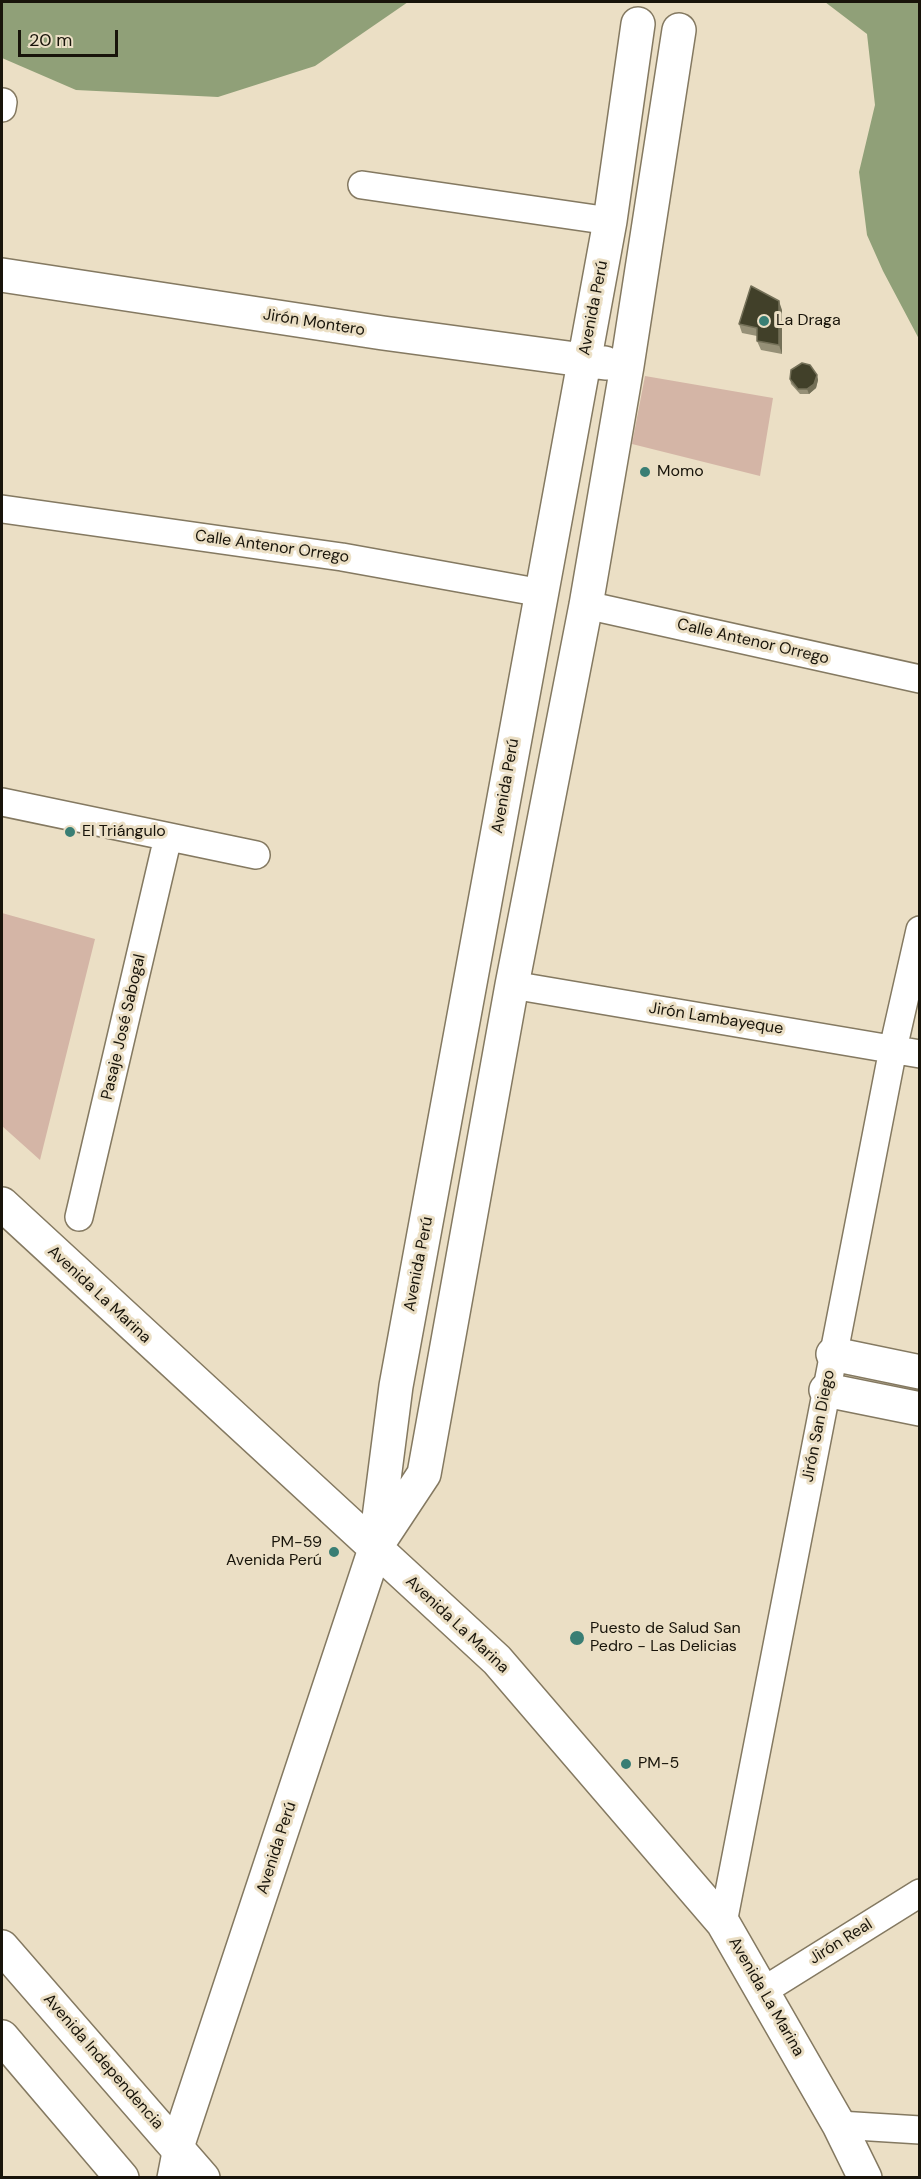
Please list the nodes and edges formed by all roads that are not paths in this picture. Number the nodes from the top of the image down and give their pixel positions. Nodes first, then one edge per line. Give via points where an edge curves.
1 (638, 24) dead end
2 (679, 30) dead end
3 (362, 185) dead end
4 (610, 221) junction
5 (2, 275) edge
6 (584, 360) junction
7 (627, 366) junction
8 (2, 509) edge
9 (542, 593) junction
10 (586, 605) junction
11 (920, 680) edge
12 (2, 802) edge
13 (168, 837) junction
14 (256, 855) dead end
15 (489, 884) junction
16 (532, 892) junction
17 (920, 930) edge
18 (512, 985) junction
19 (893, 1049) junction
20 (920, 1054) edge
21 (2, 1204) edge
22 (79, 1217) dead end
23 (833, 1354) junction
24 (920, 1372) edge
25 (826, 1390) junction
26 (920, 1409) edge
27 (375, 1549) junction
28 (920, 1893) edge
29 (723, 1923) junction
30 (2, 1947) edge
31 (763, 1991) junction
32 (2, 2037) edge
33 (839, 2125) junction
34 (920, 2130) edge
35 (174, 2162) edge
36 (122, 2178) edge
37 (203, 2178) edge
38 (865, 2178) edge

1 - 4 street, Avenida Perú
2 - 7 street, Avenida Perú
3 - 4 street
4 - 6 street, Avenida Perú
5 - 6 street, Jirón Montero
6 - 7 street, Jirón Montero
6 - 9 street, Avenida Perú
7 - 10 street, Avenida Perú
8 - 9 street, Calle Antenor Orrego via 342,557
9 - 15 street, Avenida Perú
10 - 11 street, Calle Antenor Orrego
10 - 16 street, Avenida Perú
12 - 13 street
13 - 14 street
13 - 22 street, Pasaje José Sabogal
15 - 16 street
15 - 27 street, Avenida Perú via 396,1386
16 - 18 street, Avenida Perú
17 - 19 street, Jirón San Diego
18 - 19 street, Jirón Lambayeque
18 - 27 street, Avenida Perú via 424,1474
19 - 20 street, Jirón Lambayeque
19 - 23 street, Jirón San Diego
21 - 27 street, Avenida La Marina
23 - 24 street
23 - 25 street, Jirón San Diego
25 - 26 street
25 - 29 street, Jirón San Diego
27 - 29 street, Avenida La Marina via 497,1659
27 - 35 street, Avenida Perú
28 - 31 street, Jirón Real
29 - 31 street, Avenida La Marina
30 - 35 street, Avenida Independencia
31 - 33 street, Avenida La Marina
32 - 36 street
33 - 34 street
33 - 38 street, Avenida La Marina
35 - 37 street, Avenida Independencia

